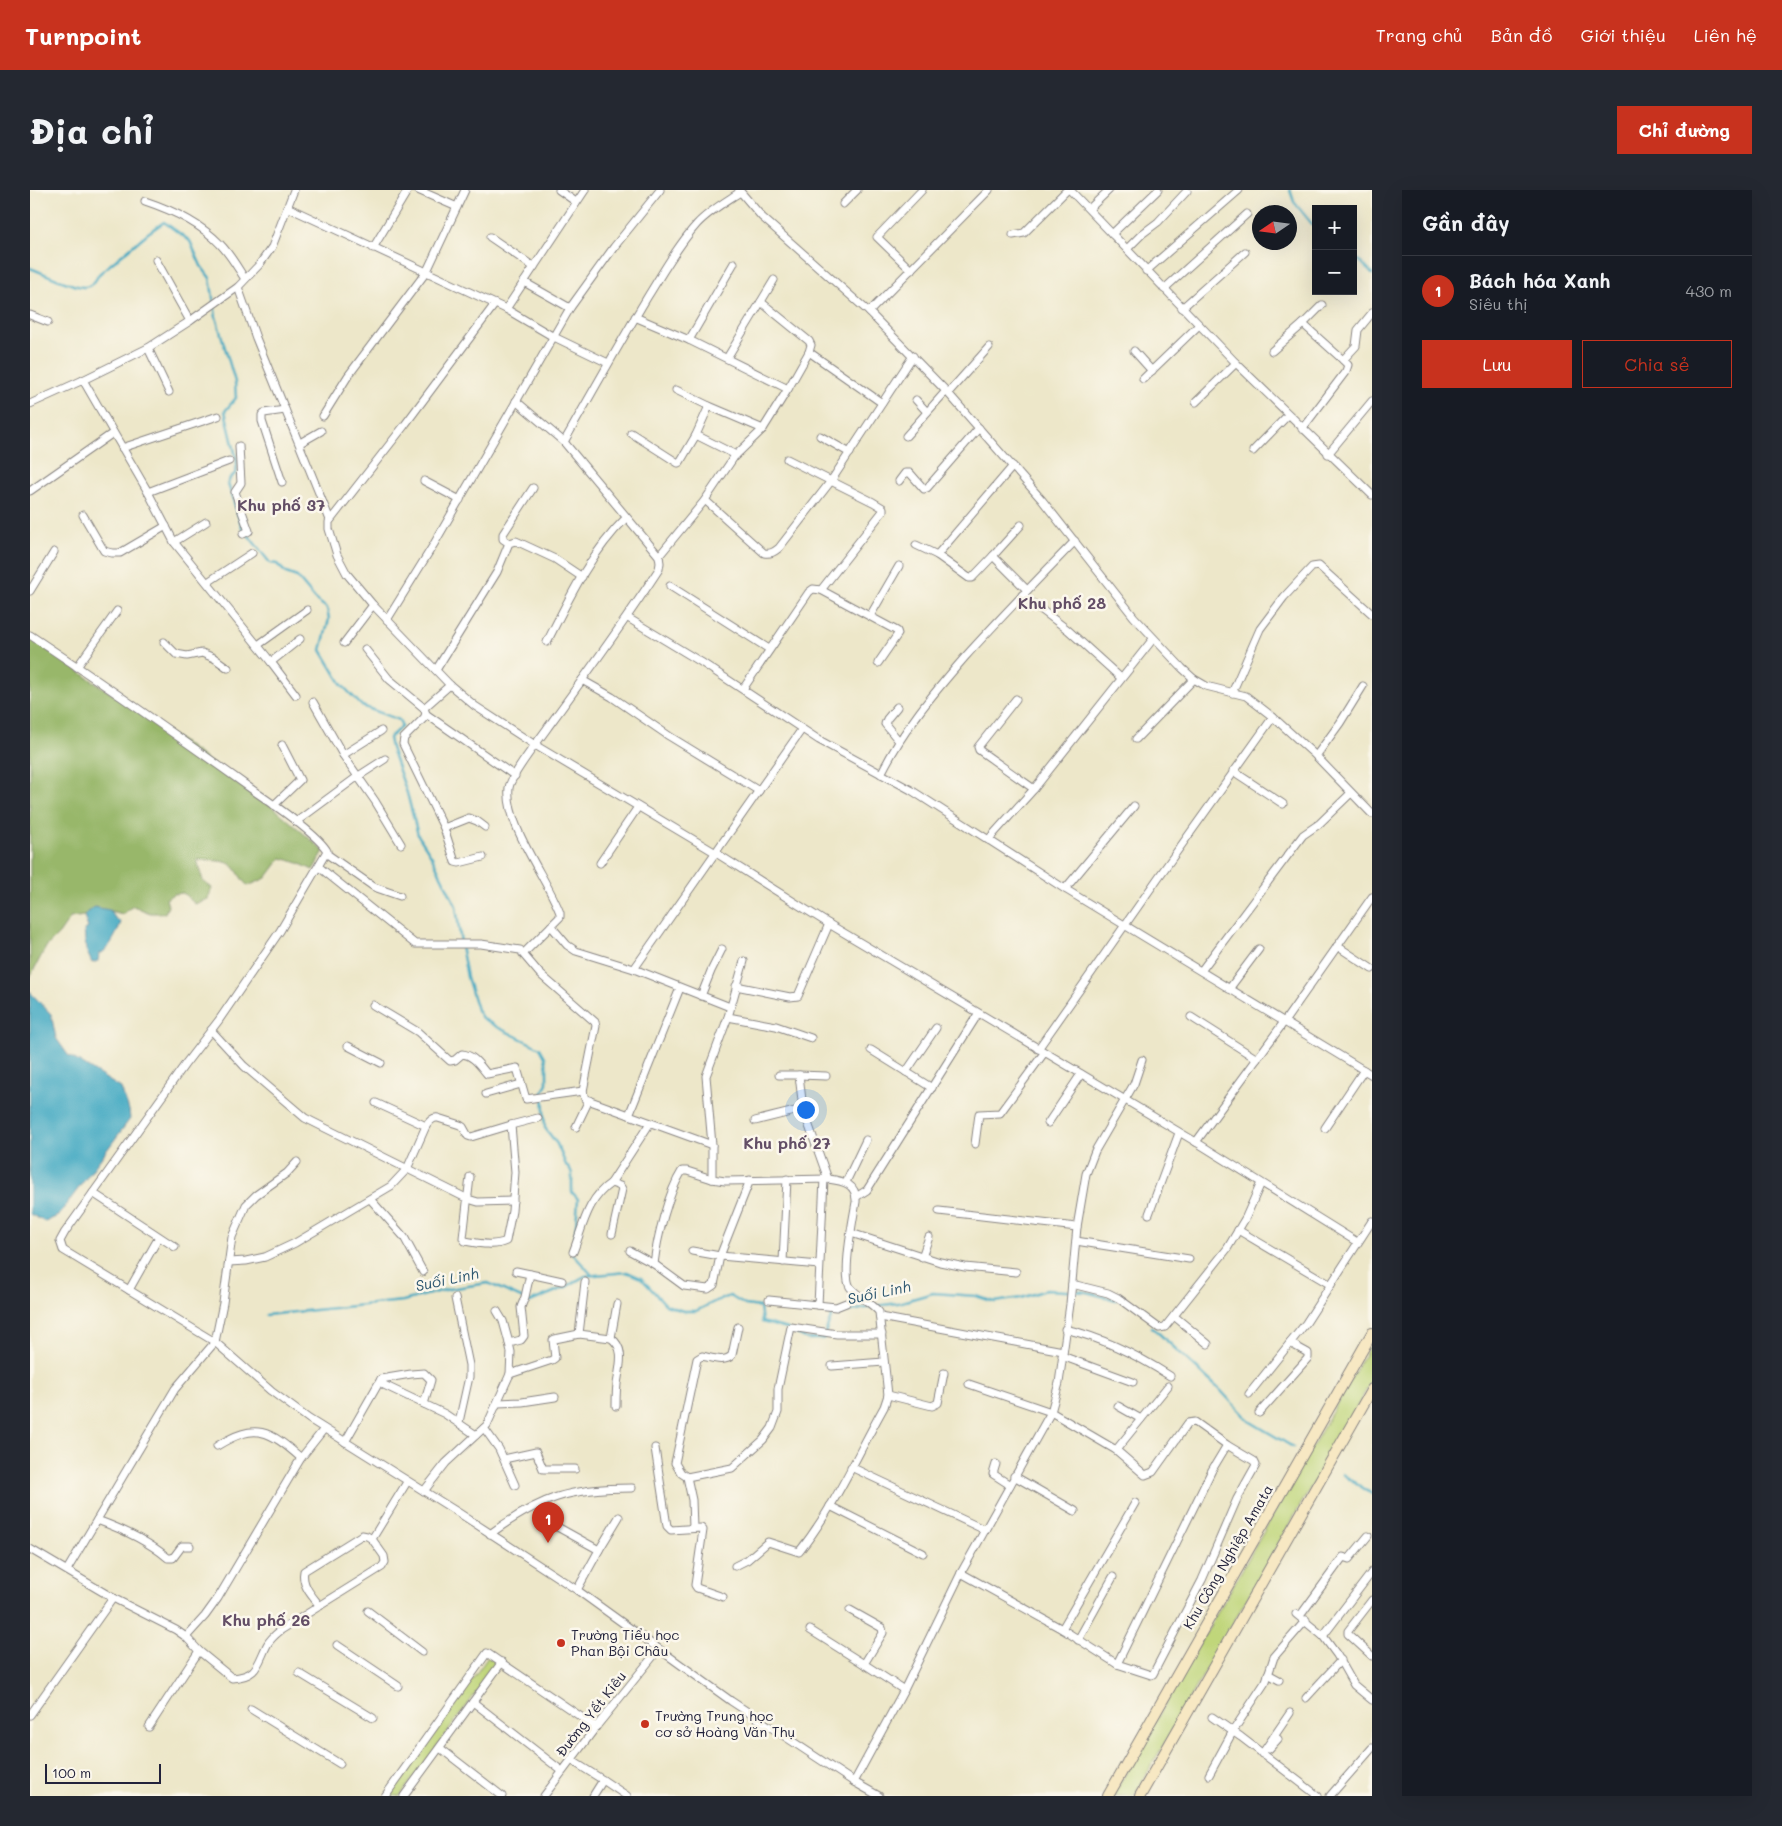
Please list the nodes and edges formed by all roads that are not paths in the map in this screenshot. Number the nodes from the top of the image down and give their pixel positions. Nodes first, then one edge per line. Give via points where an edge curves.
1 (294, 190) edge
2 (408, 190) edge
3 (418, 190) edge
4 (466, 190) edge
5 (559, 190) edge
6 (585, 190) edge
7 (660, 190) edge
8 (857, 190) edge
9 (922, 190) edge
10 (989, 190) edge
11 (1068, 190) edge
12 (1109, 190) edge
13 (1158, 190) edge
14 (1239, 190) edge
15 (739, 191) edge
16 (1187, 191) edge
17 (145, 201) dead end
18 (576, 202) junction
19 (843, 204) dead end
20 (287, 207) junction
21 (457, 207) junction
22 (1088, 209) junction
23 (1247, 214) dead end
24 (1112, 234) junction
25 (1013, 235) dead end
26 (490, 237) dead end
27 (373, 248) junction
28 (1127, 249) junction
29 (1245, 252) dead end
30 (156, 260) dead end
31 (734, 263) dead end
32 (534, 267) junction
33 (911, 270) junction
34 (427, 271) junction
35 (1146, 271) junction
36 (246, 279) junction
37 (774, 280) dead end
38 (524, 282) junction
39 (238, 287) junction
40 (1164, 289) junction
41 (761, 302) junction
42 (495, 304) junction
43 (1322, 305) dead end
44 (570, 308) junction
45 (1182, 308) junction
46 (506, 309) junction
47 (869, 312) junction
48 (1372, 313) edge
49 (30, 315) edge
50 (635, 317) junction
51 (190, 321) junction
52 (48, 322) dead end
53 (1303, 324) junction
54 (1199, 325) junction
55 (552, 336) junction
56 (689, 340) junction
57 (989, 347) dead end
58 (148, 348) junction
59 (1134, 351) dead end
60 (1272, 351) dead end
61 (809, 352) junction
62 (913, 356) junction
63 (727, 358) junction
64 (1343, 360) junction
65 (608, 363) junction
66 (1236, 363) junction
67 (1152, 371) junction
68 (1143, 379) dead end
69 (83, 380) junction
70 (788, 389) junction
71 (676, 390) dead end
72 (169, 392) dead end
73 (947, 392) junction
74 (916, 400) dead end
75 (516, 401) junction
76 (1372, 401) edge
77 (1196, 402) dead end
78 (882, 403) junction
79 (30, 404) edge
80 (709, 406) junction
81 (285, 410) junction
82 (927, 412) junction
83 (1288, 415) junction
84 (218, 416) dead end
85 (323, 416) dead end
86 (979, 428) junction
87 (1302, 428) junction
88 (763, 429) junction
89 (321, 430) dead end
90 (113, 433) junction
91 (631, 433) dead end
92 (696, 435) junction
93 (820, 436) dead end
94 (906, 436) dead end
95 (564, 442) junction
96 (300, 443) junction
97 (238, 446) dead end
98 (122, 448) junction
99 (1253, 451) dead end
100 (850, 453) junction
101 (1328, 454) junction
102 (736, 455) junction
103 (787, 459) dead end
104 (229, 461) dead end
105 (1013, 466) junction
106 (424, 481) dead end
107 (831, 481) junction
108 (899, 481) dead end
109 (282, 482) dead end
110 (533, 488) dead end
111 (30, 491) edge
112 (148, 492) junction
113 (1372, 495) edge
114 (460, 500) junction
115 (705, 500) junction
116 (83, 515) dead end
117 (626, 518) junction
118 (330, 520) junction
119 (206, 522) dead end
120 (1021, 525) dead end
121 (166, 526) junction
122 (246, 532) dead end
123 (1075, 541) junction
124 (174, 542) junction
125 (509, 543) junction
126 (916, 545) dead end
127 (54, 552) dead end
128 (252, 553) dead end
129 (936, 555) junction
130 (659, 556) junction
131 (993, 556) junction
132 (899, 566) dead end
133 (582, 576) junction
134 (208, 582) junction
135 (670, 586) dead end
136 (821, 590) junction
137 (30, 591) edge
138 (1025, 593) junction
139 (373, 604) junction
140 (307, 610) dead end
141 (117, 611) dead end
142 (1372, 614) edge
143 (870, 616) junction
144 (628, 618) junction
145 (387, 620) junction
146 (30, 635) edge
147 (1153, 638) junction
148 (300, 639) dead end
149 (164, 642) dead end
150 (547, 642) dead end
151 (344, 643) dead end
152 (258, 645) junction
153 (365, 649) dead end
154 (769, 649) junction
155 (271, 662) junction
156 (878, 663) dead end
157 (77, 667) junction
158 (228, 668) dead end
159 (436, 670) junction
160 (1122, 678) junction
161 (1194, 679) junction
162 (582, 680) junction
163 (450, 685) junction
164 (1363, 686) dead end
165 (743, 689) junction
166 (1232, 693) junction
167 (296, 695) dead end
168 (1016, 699) dead end
169 (313, 702) dead end
170 (897, 707) dead end
171 (425, 711) junction
172 (1273, 716) junction
173 (802, 729) junction
174 (381, 731) dead end
175 (1136, 739) dead end
176 (899, 741) junction
177 (282, 745) dead end
178 (536, 745) junction
179 (342, 755) junction
180 (1316, 756) junction
181 (385, 759) dead end
182 (1233, 771) junction
183 (881, 774) junction
184 (515, 776) junction
185 (357, 777) junction
186 (1034, 789) junction
187 (759, 791) junction
188 (1351, 793) junction
189 (1282, 804) dead end
190 (274, 805) junction
191 (1134, 806) dead end
192 (638, 807) junction
193 (1372, 814) edge
194 (296, 822) junction
195 (485, 827) dead end
196 (444, 828) junction
197 (988, 840) junction
198 (401, 844) dead end
199 (716, 853) junction
200 (327, 854) junction
201 (482, 857) dead end
202 (600, 862) dead end
203 (319, 867) junction
204 (1065, 888) junction
205 (400, 896) dead end
206 (1372, 897) edge
207 (829, 924) junction
208 (1125, 925) junction
209 (551, 926) junction
210 (1337, 946) junction
211 (722, 949) dead end
212 (1258, 949) dead end
213 (520, 950) dead end
214 (744, 960) dead end
215 (634, 969) junction
216 (1372, 969) edge
217 (1201, 972) junction
218 (736, 986) junction
219 (680, 988) junction
220 (1229, 990) junction
221 (701, 996) junction
222 (373, 1005) dead end
223 (730, 1007) junction
224 (978, 1014) junction
225 (728, 1017) junction
226 (1191, 1017) dead end
227 (1284, 1022) junction
228 (936, 1028) dead end
229 (211, 1030) junction
230 (811, 1038) dead end
231 (348, 1046) dead end
232 (871, 1050) dead end
233 (1041, 1051) junction
234 (1257, 1059) junction
235 (1142, 1060) dead end
236 (381, 1063) dead end
237 (1364, 1070) junction
238 (906, 1072) junction
239 (1081, 1074) junction
240 (779, 1075) dead end
241 (799, 1075) junction
242 (1372, 1075) edge
243 (826, 1076) dead end
244 (521, 1084) junction
245 (932, 1088) junction
246 (583, 1091) junction
247 (486, 1094) dead end
248 (589, 1100) junction
249 (1124, 1100) junction
250 (376, 1103) dead end
251 (803, 1109) junction
252 (629, 1115) junction
253 (538, 1118) dead end
254 (755, 1121) dead end
255 (650, 1123) junction
256 (1048, 1123) dead end
257 (511, 1125) junction
258 (426, 1126) junction
259 (576, 1127) dead end
260 (1325, 1128) dead end
261 (1179, 1133) junction
262 (866, 1140) dead end
263 (1196, 1142) junction
264 (975, 1144) dead end
265 (712, 1145) junction
266 (297, 1162) dead end
267 (407, 1169) junction
268 (470, 1177) dead end
269 (712, 1179) junction
270 (788, 1179) junction
271 (826, 1179) junction
272 (750, 1180) junction
273 (846, 1182) junction
274 (611, 1183) junction
275 (1261, 1183) junction
276 (93, 1193) junction
277 (856, 1197) junction
278 (371, 1200) junction
279 (468, 1200) junction
280 (513, 1201) junction
281 (939, 1211) dead end
282 (1149, 1214) dead end
283 (1372, 1221) edge
284 (1077, 1227) junction
285 (1238, 1230) junction
286 (852, 1232) junction
287 (612, 1234) dead end
288 (159, 1237) junction
289 (929, 1237) dead end
290 (1076, 1241) junction
291 (1358, 1242) junction
292 (175, 1247) dead end
293 (630, 1251) dead end
294 (573, 1252) dead end
295 (692, 1252) dead end
296 (720, 1256) junction
297 (922, 1257) junction
298 (1190, 1259) dead end
299 (229, 1262) junction
300 (783, 1262) junction
301 (654, 1264) junction
302 (819, 1265) junction
303 (516, 1271) dead end
304 (423, 1272) dead end
305 (1016, 1272) dead end
306 (530, 1274) junction
307 (562, 1281) dead end
308 (585, 1282) dead end
309 (1072, 1284) junction
310 (1331, 1284) junction
311 (129, 1290) junction
312 (455, 1298) dead end
313 (769, 1300) dead end
314 (846, 1303) dead end
315 (617, 1304) dead end
316 (818, 1305) junction
317 (497, 1311) dead end
318 (880, 1314) junction
319 (1174, 1316) junction
320 (738, 1327) dead end
321 (1066, 1329) junction
322 (1372, 1333) edge
323 (579, 1334) junction
324 (882, 1334) junction
325 (611, 1338) junction
326 (215, 1342) junction
327 (509, 1343) junction
328 (1290, 1343) junction
329 (1208, 1344) dead end
330 (1063, 1354) junction
331 (884, 1362) junction
332 (832, 1366) dead end
333 (944, 1373) dead end
334 (510, 1374) junction
335 (1170, 1376) dead end
336 (381, 1380) junction
337 (1133, 1382) dead end
338 (969, 1384) dead end
339 (1168, 1386) dead end
340 (1372, 1389) edge
341 (1249, 1394) dead end
342 (888, 1395) junction
343 (555, 1397) dead end
344 (498, 1403) junction
345 (424, 1404) junction
346 (616, 1406) dead end
347 (1118, 1406) dead end
348 (1051, 1412) junction
349 (1259, 1412) dead end
350 (1141, 1419) junction
351 (459, 1422) junction
352 (484, 1428) junction
353 (324, 1429) junction
354 (476, 1434) junction
355 (345, 1442) junction
356 (1227, 1445) junction
357 (217, 1446) dead end
358 (655, 1448) dead end
359 (1116, 1450) junction
360 (301, 1458) junction
361 (504, 1459) junction
362 (996, 1464) dead end
363 (851, 1467) junction
364 (575, 1469) dead end
365 (1014, 1476) junction
366 (687, 1477) junction
367 (408, 1482) junction
368 (1010, 1484) junction
369 (515, 1485) dead end
370 (632, 1488) dead end
371 (424, 1491) junction
372 (1135, 1503) dead end
373 (830, 1506) junction
374 (1074, 1511) dead end
375 (619, 1517) dead end
376 (97, 1520) junction
377 (552, 1524) dead end
378 (693, 1528) junction
379 (985, 1530) junction
380 (490, 1534) junction
381 (1368, 1536) dead end
382 (372, 1539) junction
383 (190, 1546) dead end
384 (30, 1549) edge
385 (599, 1550) junction
386 (923, 1553) dead end
387 (736, 1566) dead end
388 (67, 1570) junction
389 (961, 1572) junction
390 (1372, 1572) edge
391 (1113, 1577) dead end
392 (577, 1590) junction
393 (724, 1597) dead end
394 (114, 1598) junction
395 (1372, 1600) edge
396 (320, 1606) junction
397 (850, 1610) dead end
398 (368, 1612) dead end
399 (1301, 1617) junction
400 (1062, 1629) junction
401 (810, 1630) dead end
402 (1323, 1636) junction
403 (186, 1637) junction
404 (1078, 1640) junction
405 (337, 1645) dead end
406 (659, 1649) junction
407 (199, 1651) junction
408 (422, 1652) dead end
409 (1372, 1656) edge
410 (1341, 1660) junction
411 (502, 1662) junction
412 (864, 1664) junction
413 (1117, 1664) junction
414 (299, 1673) dead end
415 (1268, 1674) junction
416 (1279, 1680) dead end
417 (398, 1686) dead end
418 (904, 1690) junction
419 (1306, 1698) dead end
420 (1372, 1700) edge
421 (473, 1702) junction
422 (251, 1709) dead end
423 (1290, 1713) dead end
424 (30, 1715) edge
425 (1212, 1717) dead end
426 (373, 1718) dead end
427 (596, 1726) junction
428 (149, 1727) dead end
429 (1233, 1731) junction
430 (1278, 1739) dead end
431 (440, 1748) junction
432 (1372, 1748) edge
433 (1264, 1755) junction
434 (571, 1760) junction
435 (340, 1764) dead end
436 (562, 1771) junction
437 (1209, 1775) dead end
438 (603, 1780) junction
439 (854, 1782) junction
440 (407, 1795) edge
441 (386, 1796) edge
442 (502, 1796) edge
443 (544, 1796) edge
444 (593, 1796) edge
445 (628, 1796) edge
446 (879, 1796) edge
447 (1108, 1796) edge
448 (1140, 1796) edge
449 (1318, 1796) edge
450 (1330, 1796) edge

1 - 20 street
2 - 27 street
3 - 21 street
4 - 21 street
5 - 18 street
6 - 18 street
7 - 44 street
8 - 19 street
9 - 33 street via 877,237
10 - 33 street
11 - 22 street
11 - 25 street via 1024,233
12 - 22 street
13 - 24 street
14 - 35 street
15 - 47 street via 762,217
15 - 50 street via 698,223
16 - 28 street
17 - 36 street via 173,211 209,234
18 - 32 street
20 - 27 street
20 - 36 street via 272,247
21 - 34 street
22 - 24 street
23 - 40 street
24 - 28 street
26 - 32 street
27 - 34 street
28 - 35 street
29 - 45 street
30 - 51 street
31 - 56 street
32 - 38 street
33 - 47 street
34 - 42 street
34 - 85 street via 348,376
35 - 40 street
36 - 39 street
37 - 41 street
38 - 44 street
38 - 46 street
39 - 51 street
39 - 81 street
40 - 45 street
41 - 61 street via 809,341
41 - 63 street
42 - 46 street
42 - 118 street
43 - 53 street
44 - 55 street
45 - 54 street
46 - 55 street
47 - 62 street
48 - 64 street via 1358,330 1356,346
49 - 52 street
50 - 56 street
50 - 65 street
51 - 58 street
53 - 60 street
53 - 64 street
54 - 66 street
54 - 67 street
55 - 65 street
55 - 75 street
56 - 63 street
57 - 73 street
58 - 69 street
58 - 72 street
59 - 67 street
61 - 70 street
61 - 78 street
62 - 73 street
62 - 78 street
63 - 70 street
64 - 87 street via 1348,365 1346,371
65 - 95 street
66 - 77 street
66 - 83 street
67 - 68 street
69 - 79 street
69 - 90 street
70 - 88 street
71 - 80 street
73 - 82 street
73 - 86 street
74 - 82 street
75 - 95 street
75 - 114 street
76 - 101 street
78 - 100 street
80 - 88 street
80 - 92 street
81 - 96 street
81 - 109 street via 262,415
82 - 94 street
83 - 87 street
83 - 99 street
84 - 98 street
86 - 105 street
86 - 108 street via 927,488 908,472
87 - 101 street
88 - 102 street
89 - 96 street
90 - 98 street
90 - 111 street
91 - 92 street via 678,463
92 - 102 street
93 - 100 street
95 - 117 street
96 - 118 street
97 - 122 street via 241,483 235,492
98 - 112 street
100 - 107 street
101 - 113 street
102 - 115 street
103 - 107 street
104 - 112 street
105 - 123 street
105 - 129 street
106 - 114 street
107 - 115 street via 779,548 769,554
107 - 136 street via 883,508 883,511
110 - 125 street via 503,534 503,539
112 - 121 street
114 - 145 street
115 - 130 street
116 - 121 street via 104,551 112,553 120,553
117 - 130 street
117 - 133 street via 603,543
118 - 139 street via 329,529 347,574
119 - 124 street
120 - 131 street
121 - 124 street
123 - 138 street
123 - 147 street
124 - 134 street
125 - 133 street via 516,541 555,558
125 - 159 street via 497,572
126 - 129 street
127 - 137 street
128 - 134 street
129 - 131 street via 972,578
130 - 144 street via 659,569
131 - 138 street
132 - 143 street
133 - 150 street
134 - 152 street
135 - 154 street
136 - 143 street
136 - 154 street via 809,592
138 - 160 street
138 - 176 street via 918,712
139 - 145 street
139 - 151 street
140 - 152 street
141 - 157 street
142 - 166 street via 1319,566 1312,567 1260,629
143 - 156 street via 898,634
144 - 162 street
144 - 165 street
145 - 159 street
146 - 157 street
147 - 160 street
147 - 161 street
148 - 155 street
149 - 158 street via 176,654 202,654
152 - 155 street
153 - 171 street via 389,679
154 - 165 street
155 - 167 street
157 - 190 street
159 - 163 street
160 - 186 street
161 - 166 street
161 - 175 street
162 - 178 street
162 - 187 street
163 - 171 street
163 - 178 street
164 - 180 street
165 - 173 street
166 - 172 street via 1246,696
168 - 186 street via 978,747
169 - 179 street
170 - 176 street via 885,724
171 - 184 street
171 - 196 street via 403,744
172 - 180 street
172 - 182 street
173 - 183 street
173 - 187 street
174 - 179 street
176 - 183 street
177 - 190 street via 300,780
178 - 184 street
178 - 192 street
179 - 185 street
180 - 188 street
181 - 185 street
182 - 189 street
182 - 208 street
183 - 197 street
184 - 209 street via 509,786 511,807 560,913
185 - 194 street
185 - 198 street
186 - 197 street
187 - 199 street
188 - 193 street
188 - 217 street via 1320,824 1303,835
190 - 194 street
191 - 204 street
192 - 199 street
192 - 202 street
194 - 200 street via 326,848
195 - 196 street via 469,818
196 - 201 street via 455,862
197 - 204 street
199 - 207 street
199 - 215 street
200 - 203 street
200 - 205 street via 374,887
203 - 213 street via 415,944 481,944
203 - 229 street via 280,931
204 - 208 street
206 - 210 street
207 - 218 street via 798,996 792,998
207 - 224 street
208 - 217 street
208 - 233 street
209 - 215 street via 576,951
209 - 246 street via 523,954 546,980 595,1022
210 - 216 street
210 - 227 street
211 - 221 street
212 - 220 street
214 - 218 street
215 - 219 street
217 - 220 street
218 - 223 street
219 - 221 street
219 - 252 street
220 - 227 street
221 - 223 street
222 - 244 street via 423,1035 450,1061 468,1054 487,1074 517,1068
223 - 225 street
224 - 233 street
224 - 245 street
225 - 230 street via 776,1026
225 - 265 street via 706,1076
226 - 234 street
227 - 234 street
227 - 237 street
228 - 238 street
229 - 267 street via 244,1066 304,1118
229 - 276 street
231 - 236 street
232 - 238 street
233 - 239 street
233 - 264 street via 1000,1113 979,1114
234 - 263 street
235 - 249 street via 1134,1084
237 - 242 street
237 - 260 street
238 - 245 street
239 - 249 street
239 - 256 street
240 - 241 street
241 - 243 street
241 - 251 street
244 - 246 street via 526,1098
244 - 247 street
245 - 277 street via 868,1190
246 - 248 street
248 - 252 street
248 - 259 street
249 - 261 street
249 - 284 street via 1095,1151 1086,1174
250 - 258 street
251 - 254 street
251 - 271 street
252 - 255 street
253 - 257 street
255 - 265 street
255 - 274 street
257 - 258 street via 474,1136 468,1136 460,1125 438,1118
257 - 280 street via 515,1172
258 - 267 street
261 - 263 street
261 - 282 street
262 - 273 street
263 - 275 street
265 - 269 street
266 - 299 street via 246,1205 232,1237
267 - 278 street
267 - 279 street
268 - 279 street
269 - 272 street
269 - 301 street via 682,1172 661,1229
270 - 271 street
270 - 272 street
270 - 300 street
271 - 273 street
271 - 302 street
272 - 296 street
273 - 277 street
274 - 287 street via 622,1190
274 - 294 street via 595,1196
275 - 285 street
275 - 291 street
276 - 288 street
276 - 311 street via 62,1236 63,1250
277 - 286 street
278 - 299 street via 265,1257
278 - 304 street via 404,1237
279 - 280 street
279 - 280 street via 465,1241 501,1244 506,1241
281 - 284 street
283 - 291 street
284 - 290 street
285 - 310 street
285 - 319 street via 1227,1249
286 - 297 street
286 - 318 street via 847,1279 852,1288
288 - 292 street
288 - 311 street
289 - 297 street
290 - 298 street
290 - 309 street
291 - 310 street
293 - 301 street
295 - 296 street
296 - 300 street
296 - 301 street via 714,1285 708,1289 684,1286
297 - 305 street via 965,1267
299 - 326 street
300 - 302 street
302 - 316 street
303 - 306 street
306 - 307 street
306 - 327 street via 521,1307 523,1338
308 - 323 street
309 - 319 street via 1118,1298 1159,1328 1165,1327
309 - 321 street
310 - 328 street
311 - 326 street
312 - 351 street via 469,1365
313 - 316 street
314 - 316 street via 836,1307
315 - 325 street
317 - 327 street
318 - 324 street
318 - 330 street
319 - 329 street
320 - 366 street via 729,1358 702,1356 697,1359 676,1463
321 - 330 street
321 - 335 street via 1116,1345
322 - 447 street, Khu Công Nghiệp Amata
323 - 325 street
323 - 334 street via 555,1338 555,1358 552,1360
324 - 331 street
324 - 366 street via 831,1333 791,1327 778,1388 778,1412 772,1428 732,1468
325 - 346 street via 621,1357
326 - 353 street via 271,1391
326 - 376 street via 175,1389
327 - 334 street
328 - 341 street
328 - 349 street via 1308,1353 1308,1358
330 - 337 street
330 - 348 street
331 - 332 street
331 - 342 street
333 - 342 street via 936,1405
334 - 344 street
336 - 345 street via 384,1385
336 - 345 street via 424,1373 431,1380
336 - 355 street
338 - 348 street
339 - 350 street
340 - 448 street
342 - 363 street
343 - 344 street
344 - 352 street
345 - 351 street
347 - 350 street
348 - 359 street
348 - 365 street
350 - 359 street
351 - 354 street
352 - 354 street
352 - 361 street
353 - 355 street
353 - 360 street
354 - 371 street via 446,1463
355 - 367 street
356 - 359 street via 1191,1421 1153,1472 1145,1475
356 - 413 street
356 - 413 street via 1256,1465 1237,1499 1202,1580 1153,1674
357 - 360 street via 251,1431 266,1433
358 - 378 street via 668,1529
360 - 403 street via 218,1598
361 - 364 street via 536,1452 543,1469
361 - 369 street
362 - 368 street via 993,1474
363 - 373 street
363 - 379 street
365 - 368 street
365 - 374 street
366 - 378 street
367 - 371 street
367 - 382 street
368 - 379 street
370 - 380 street via 600,1488 564,1494 526,1510
371 - 380 street
372 - 400 street
373 - 386 street
373 - 387 street via 800,1552 768,1542
375 - 385 street
376 - 383 street via 136,1537 168,1558 173,1558 182,1546
376 - 388 street
377 - 385 street
378 - 393 street via 703,1530 695,1585
379 - 389 street
380 - 392 street
381 - 399 street via 1350,1559 1343,1557
382 - 396 street via 384,1556 382,1567
382 - 396 street via 362,1535 304,1571 305,1585
384 - 388 street
385 - 392 street
388 - 394 street
389 - 400 street
389 - 418 street
390 - 402 street
391 - 404 street
392 - 406 street
394 - 403 street
394 - 424 street
395 - 409 street via 1348,1634
396 - 407 street via 274,1636 255,1670 245,1677 232,1678
397 - 412 street via 883,1631
398 - 408 street
399 - 402 street
399 - 415 street via 1274,1656
400 - 404 street
401 - 412 street
402 - 410 street
403 - 407 street
404 - 413 street
405 - 417 street
406 - 427 street, Đường Yết Kiêu
406 - 439 street
407 - 428 street
410 - 419 street
410 - 420 street via 1354,1685
411 - 421 street
411 - 427 street
411 - 441 street via 487,1653
412 - 418 street
414 - 426 street
415 - 416 street
415 - 429 street
418 - 439 street
421 - 431 street
421 - 436 street
422 - 435 street
423 - 433 street
425 - 429 street
427 - 434 street, Đường Yết Kiêu
429 - 433 street
429 - 437 street
430 - 433 street
431 - 440 street
431 - 442 street
432 - 450 street
433 - 449 street
434 - 436 street, Đường Yết Kiêu
434 - 438 street
436 - 443 street, Đường Yết Kiêu
438 - 444 street
438 - 445 street
439 - 446 street

